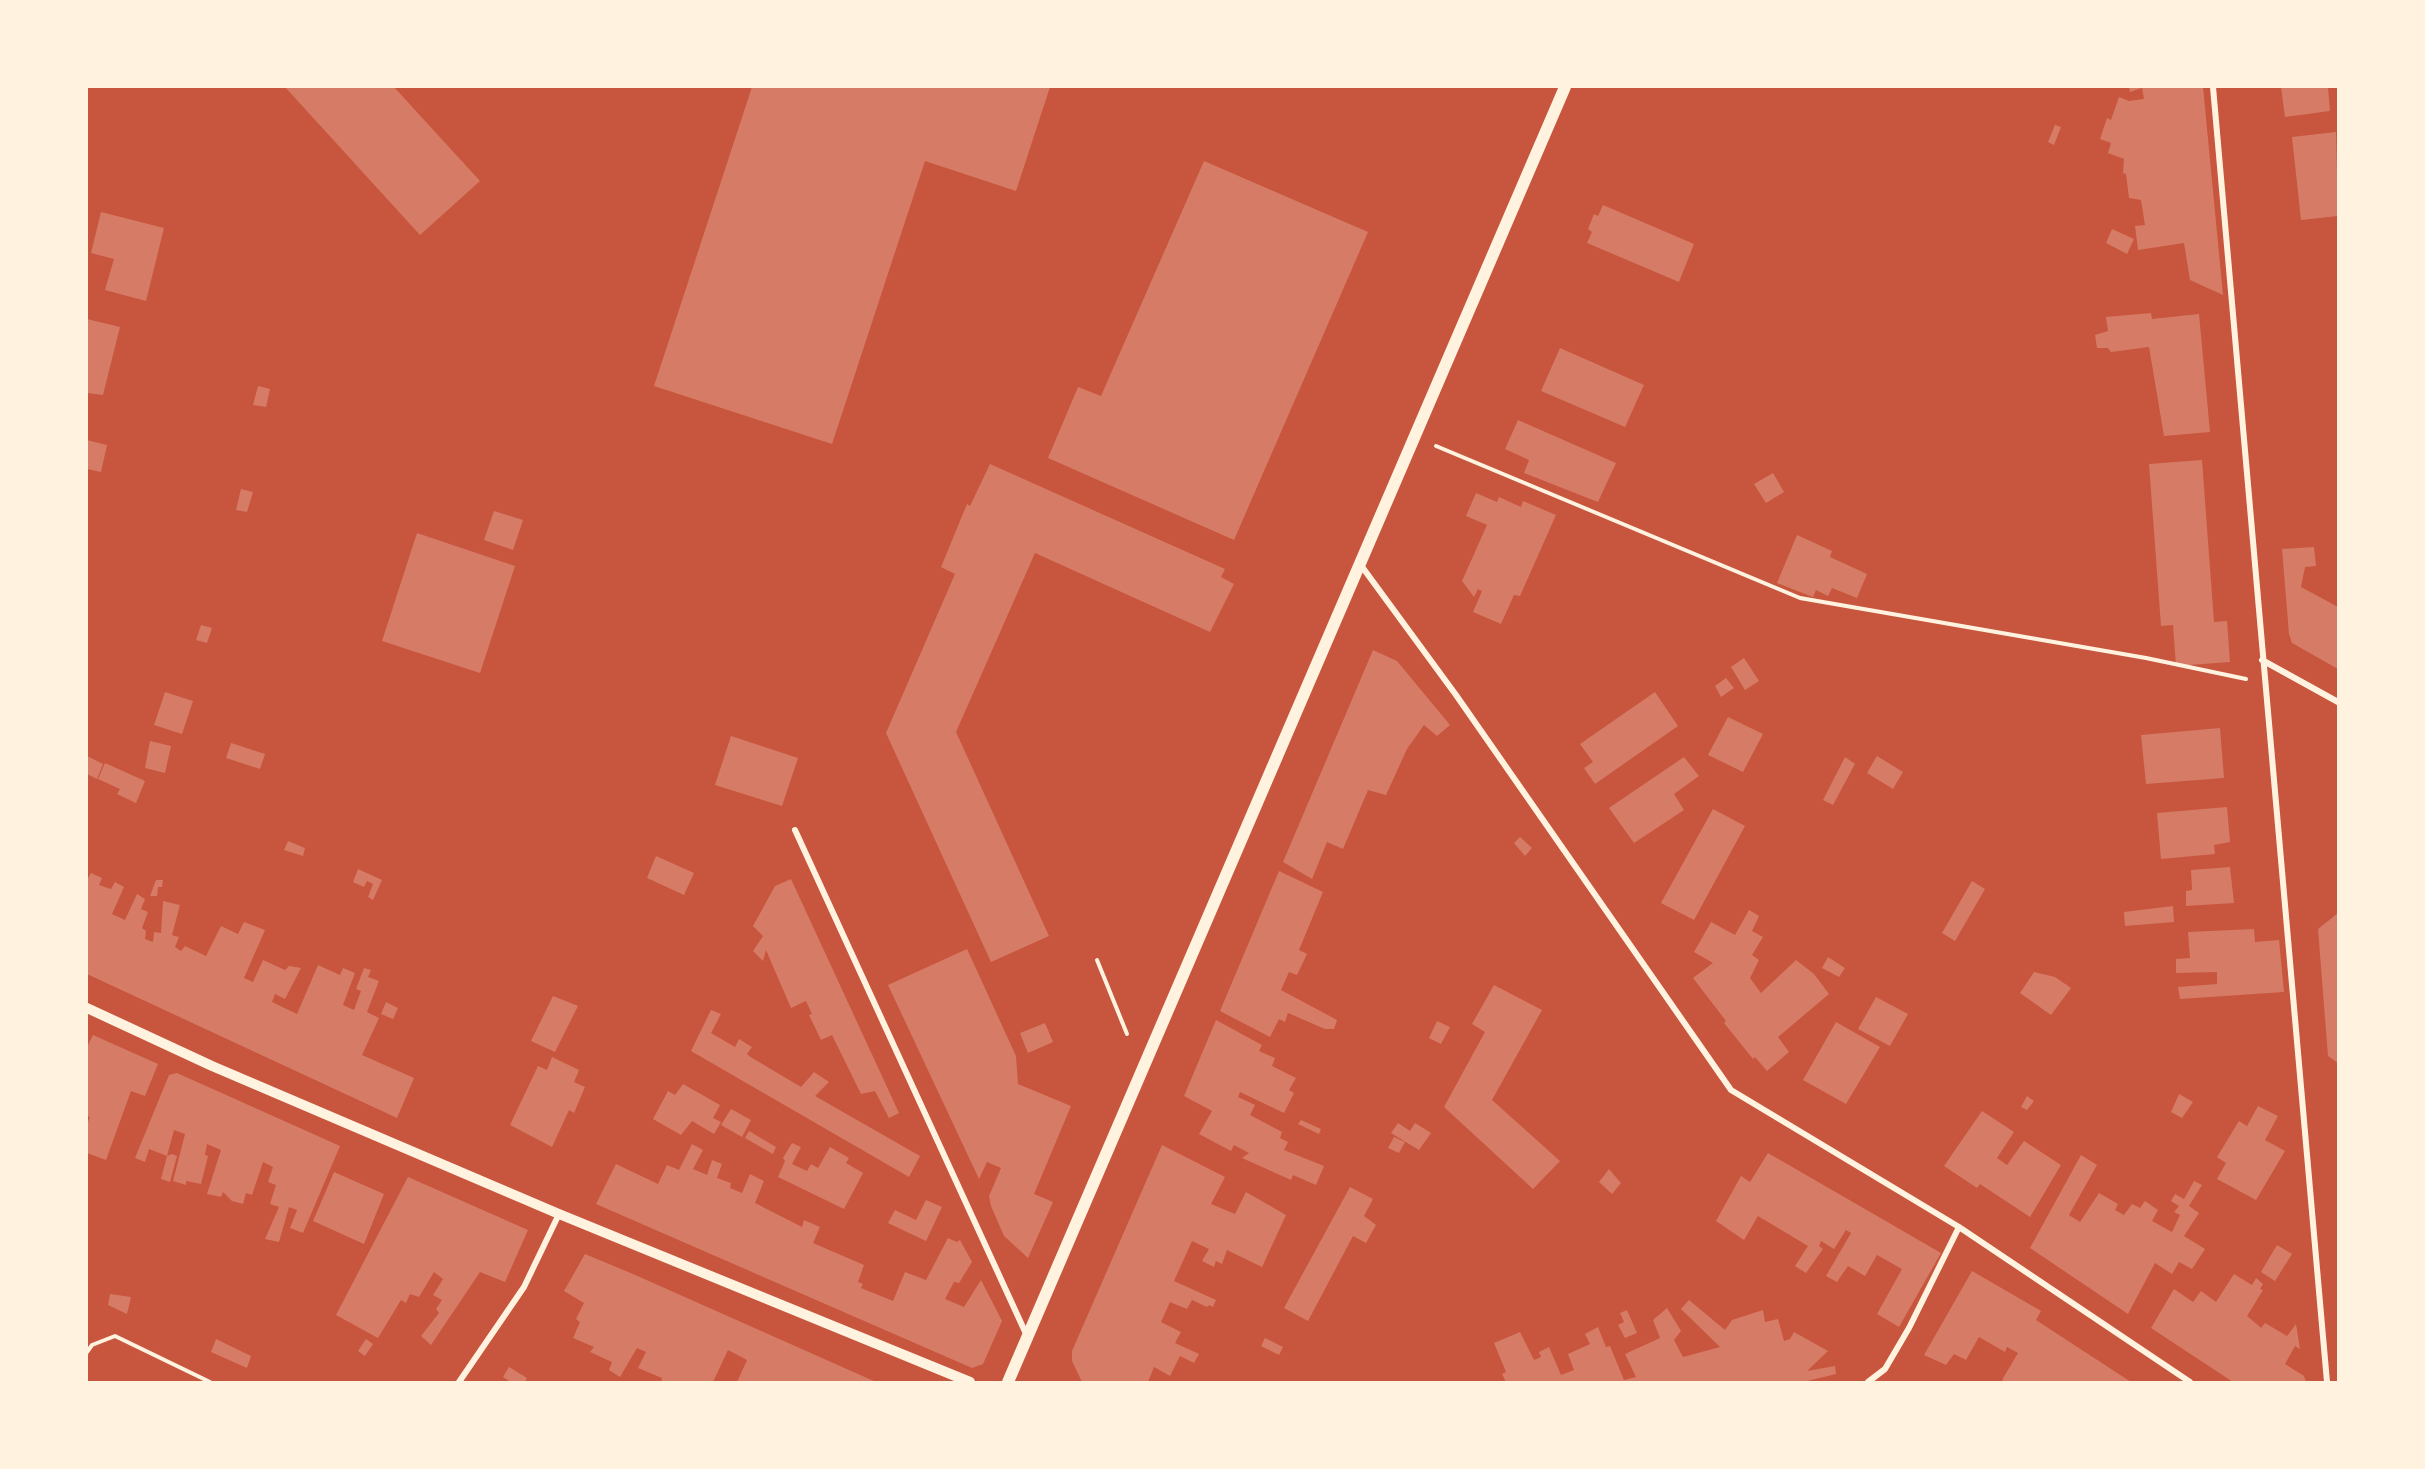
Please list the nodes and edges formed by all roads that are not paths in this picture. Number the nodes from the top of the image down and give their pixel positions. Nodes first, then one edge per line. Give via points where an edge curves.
1 (1565, 87) edge
2 (2213, 87) edge
3 (1360, 563) junction
4 (2262, 660) junction
5 (2338, 702) edge
6 (795, 830) dead end
7 (87, 1008) edge
8 (559, 1214) junction
9 (1959, 1227) junction
10 (1027, 1337) junction
11 (459, 1382) edge
12 (970, 1382) edge
13 (1008, 1382) edge
14 (1868, 1382) edge
15 (2190, 1382) edge
16 (2327, 1382) edge

1 - 3 main road
2 - 4 street
3 - 9 street via 1731,1089
3 - 10 main road
4 - 5 street
4 - 16 street
6 - 10 street
7 - 8 street via 212,1066
8 - 11 street via 524,1287
8 - 12 street
9 - 14 street via 1910,1328 1885,1369
9 - 15 street
10 - 13 main road

